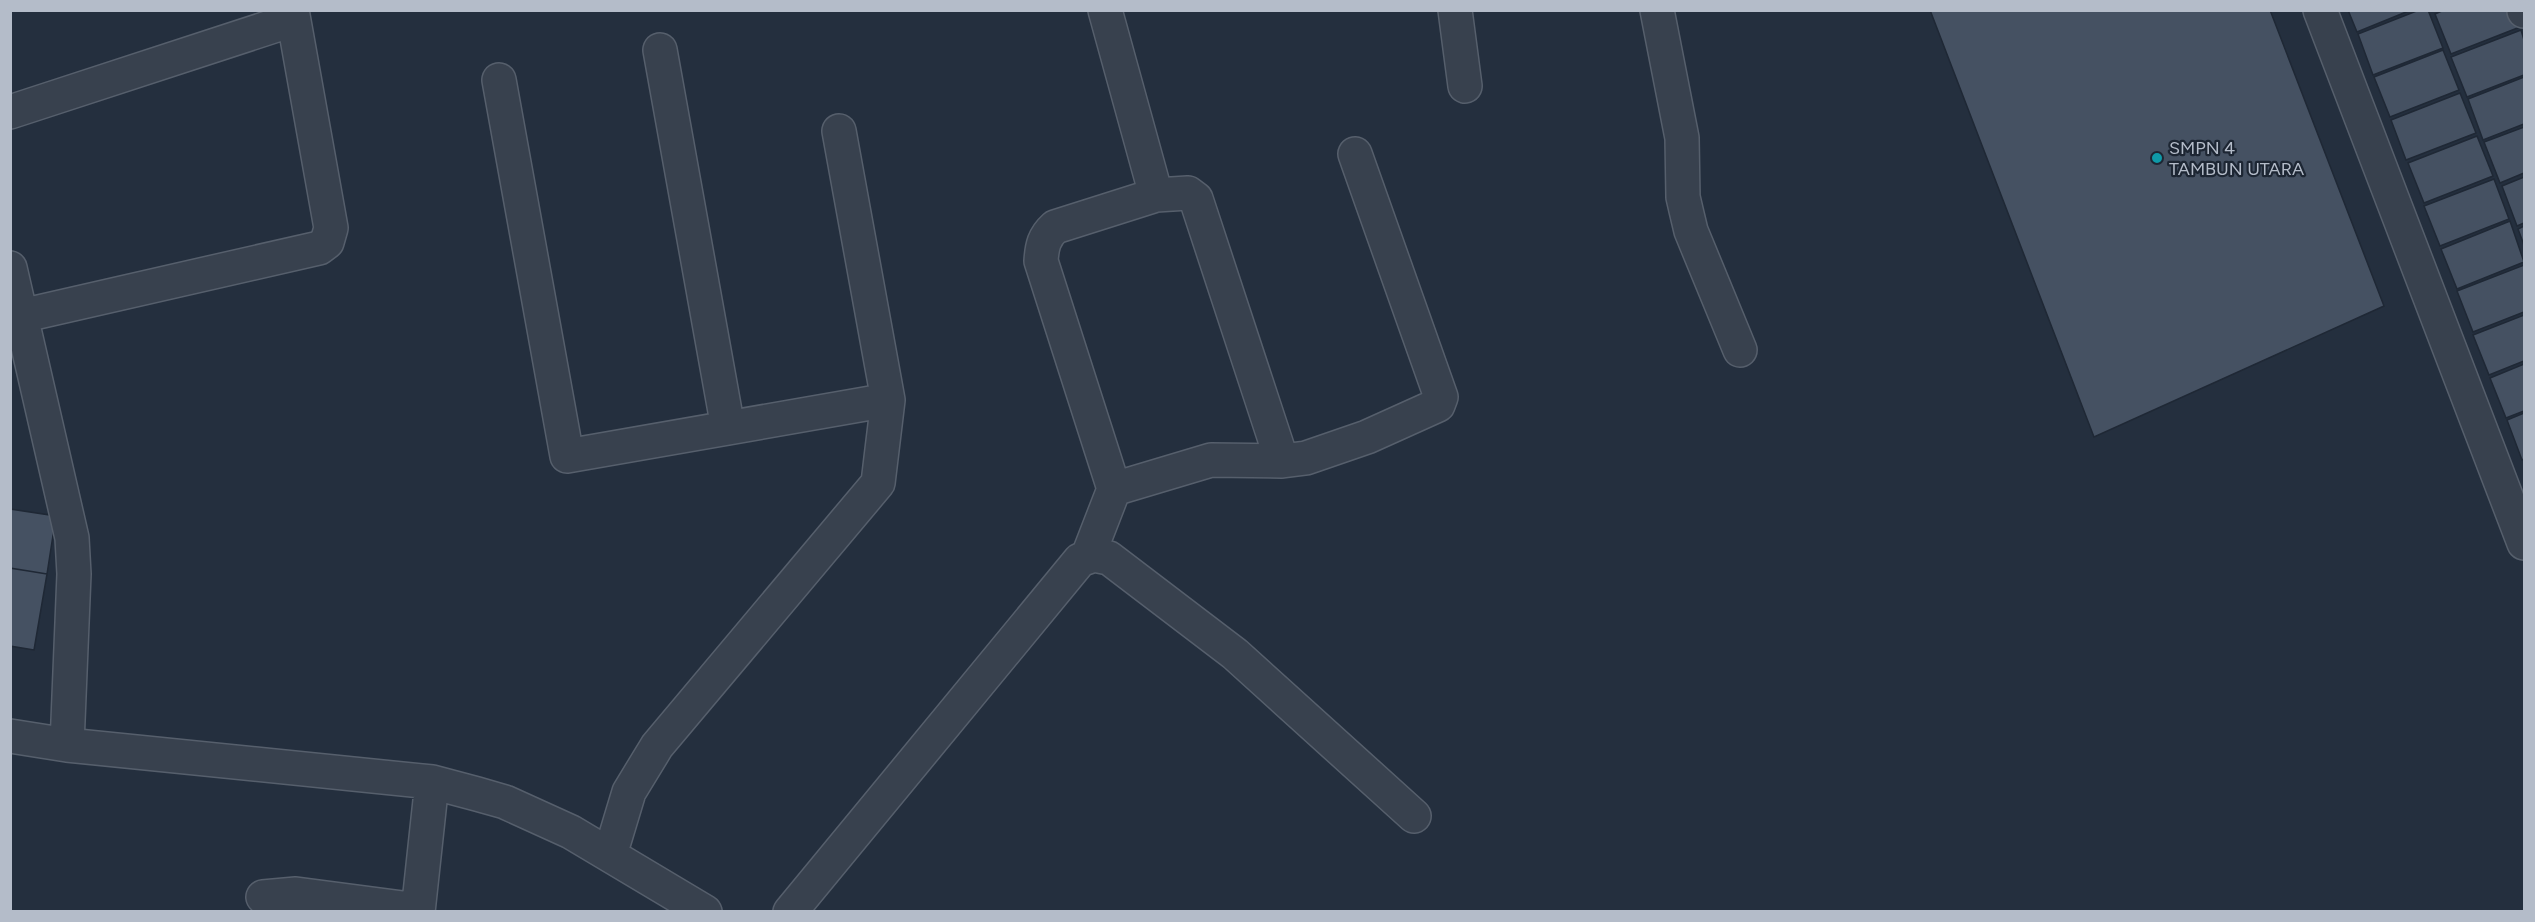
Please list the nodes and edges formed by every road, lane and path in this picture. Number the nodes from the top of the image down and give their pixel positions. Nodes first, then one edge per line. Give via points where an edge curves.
1 (1105, 10) edge
2 (1455, 10) edge
3 (1657, 10) edge
4 (2320, 10) edge
5 (292, 15) edge
6 (660, 50) dead end
7 (499, 80) dead end
8 (1465, 86) dead end
9 (10, 112) edge
10 (839, 130) dead end
11 (1355, 154) dead end
12 (1156, 195) junction
13 (10, 268) edge
14 (21, 316) junction
15 (1740, 350) dead end
16 (888, 400) junction
17 (728, 428) junction
18 (1282, 461) junction
19 (1114, 489) junction
20 (2524, 543) edge
21 (1088, 556) junction
22 (10, 736) edge
23 (66, 745) junction
24 (432, 782) junction
25 (1414, 816) dead end
26 (610, 855) junction
27 (263, 897) dead end
28 (418, 911) edge
29 (705, 912) edge
30 (790, 912) edge

1 - 12 street
2 - 8 street
3 - 15 street via 1683,138 1683,196 1691,231
4 - 20 street
5 - 9 street
5 - 14 street via 331,228 327,242 319,248
6 - 17 street
7 - 17 street via 567,456
10 - 16 street
11 - 18 street via 1441,400 1438,405 1367,437 1306,458
12 - 18 street via 1188,193 1196,199
12 - 19 street via 1055,227 1041,248 1041,261
13 - 14 street
14 - 23 street via 72,538 74,574
16 - 17 street
16 - 26 street via 878,483 657,746 628,792
18 - 19 street via 1211,460
19 - 21 street
21 - 25 street via 1109,558 1235,654
21 - 30 street via 1080,560
22 - 23 street
23 - 24 street
24 - 26 street via 505,802 571,831
24 - 28 street
26 - 29 street
27 - 28 street via 296,894

